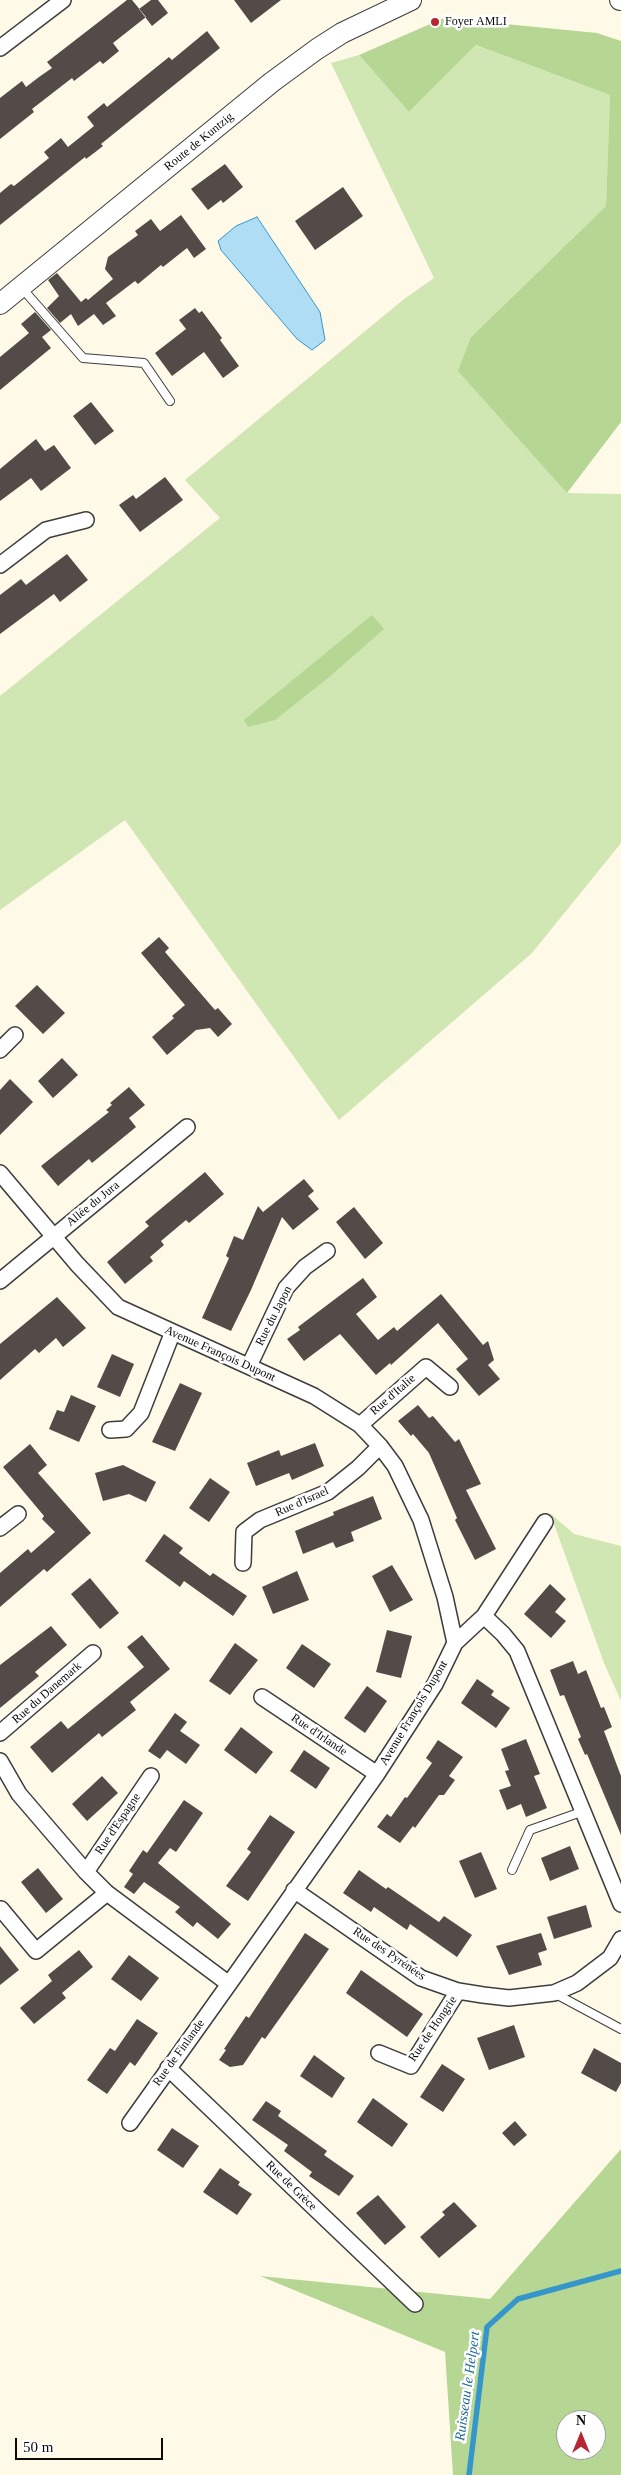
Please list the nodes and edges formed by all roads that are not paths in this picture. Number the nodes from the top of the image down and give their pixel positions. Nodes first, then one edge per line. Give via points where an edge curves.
1 (63, 0) edge
2 (411, 0) edge
3 (0, 48) edge
4 (21, 287) junction
5 (0, 304) edge
6 (170, 401) dead end
7 (86, 520) dead end
8 (0, 565) edge
9 (15, 1035) dead end
10 (0, 1050) edge
11 (187, 1127) dead end
12 (0, 1173) edge
13 (53, 1236) junction
14 (327, 1251) dead end
15 (0, 1281) edge
16 (172, 1334) junction
17 (249, 1366) junction
18 (450, 1387) dead end
19 (360, 1425) junction
20 (110, 1430) dead end
21 (380, 1446) junction
22 (18, 1514) dead end
23 (545, 1522) dead end
24 (0, 1528) edge
25 (243, 1563) dead end
26 (484, 1616) junction
27 (455, 1643) junction
28 (93, 1653) dead end
29 (262, 1697) dead end
30 (0, 1733) edge
31 (0, 1761) edge
32 (377, 1774) junction
33 (151, 1776) dead end
34 (584, 1811) junction
35 (512, 1870) dead end
36 (86, 1872) junction
37 (294, 1890) junction
38 (107, 1893) junction
39 (621, 1904) edge
40 (1, 1909) edge
41 (621, 1939) edge
42 (229, 1984) junction
43 (458, 1991) junction
44 (554, 1993) junction
45 (621, 2030) edge
46 (379, 2053) dead end
47 (168, 2068) junction
48 (130, 2123) dead end
49 (415, 2304) dead end

1 - 3 street
2 - 4 street, Route de Kuntzig via 317,48
4 - 5 street, Route de Kuntzig
4 - 6 lane via 83,358 144,363
7 - 8 street via 46,530
9 - 10 street
11 - 13 street, Allée du Jura
12 - 13 street, Avenue François Dupont
13 - 15 street, Allée du Jura
13 - 16 street, Avenue François Dupont via 118,1308
14 - 17 street, Rue du Japon via 305,1267 286,1288
16 - 17 street, Avenue François Dupont
16 - 20 street via 141,1413 126,1429
17 - 19 street, Avenue François Dupont via 314,1396
18 - 19 street, Rue d'Italie via 426,1367
19 - 21 street, Avenue François Dupont
21 - 25 street, Rue d'Israel via 328,1492 260,1520 244,1532
21 - 27 street, Avenue François Dupont via 395,1466 421,1520 445,1597
22 - 24 street
23 - 26 street
26 - 27 street
26 - 34 street via 517,1651
27 - 32 street, Avenue François Dupont via 434,1684
28 - 30 street, Rue du Danemark
29 - 32 street, Rue d'Irlande
31 - 36 street via 19,1794
32 - 37 street, Avenue François Dupont
33 - 36 street, Rue d'Espagne
34 - 35 lane via 530,1830
34 - 39 street
36 - 38 street
37 - 42 street, Avenue François Dupont
37 - 43 street, Rue des Pyrénées via 421,1978
38 - 40 street via 36,1952
38 - 42 street
41 - 44 street, Rue des Pyrénées via 610,1958 577,1983
42 - 47 street, Rue de Finlande
43 - 44 street, Rue des Pyrénées via 509,1998
43 - 46 street, Rue de Hongrie via 411,2066
44 - 45 lane
47 - 48 street, Rue de Finlande
47 - 49 street, Rue de Grèce

